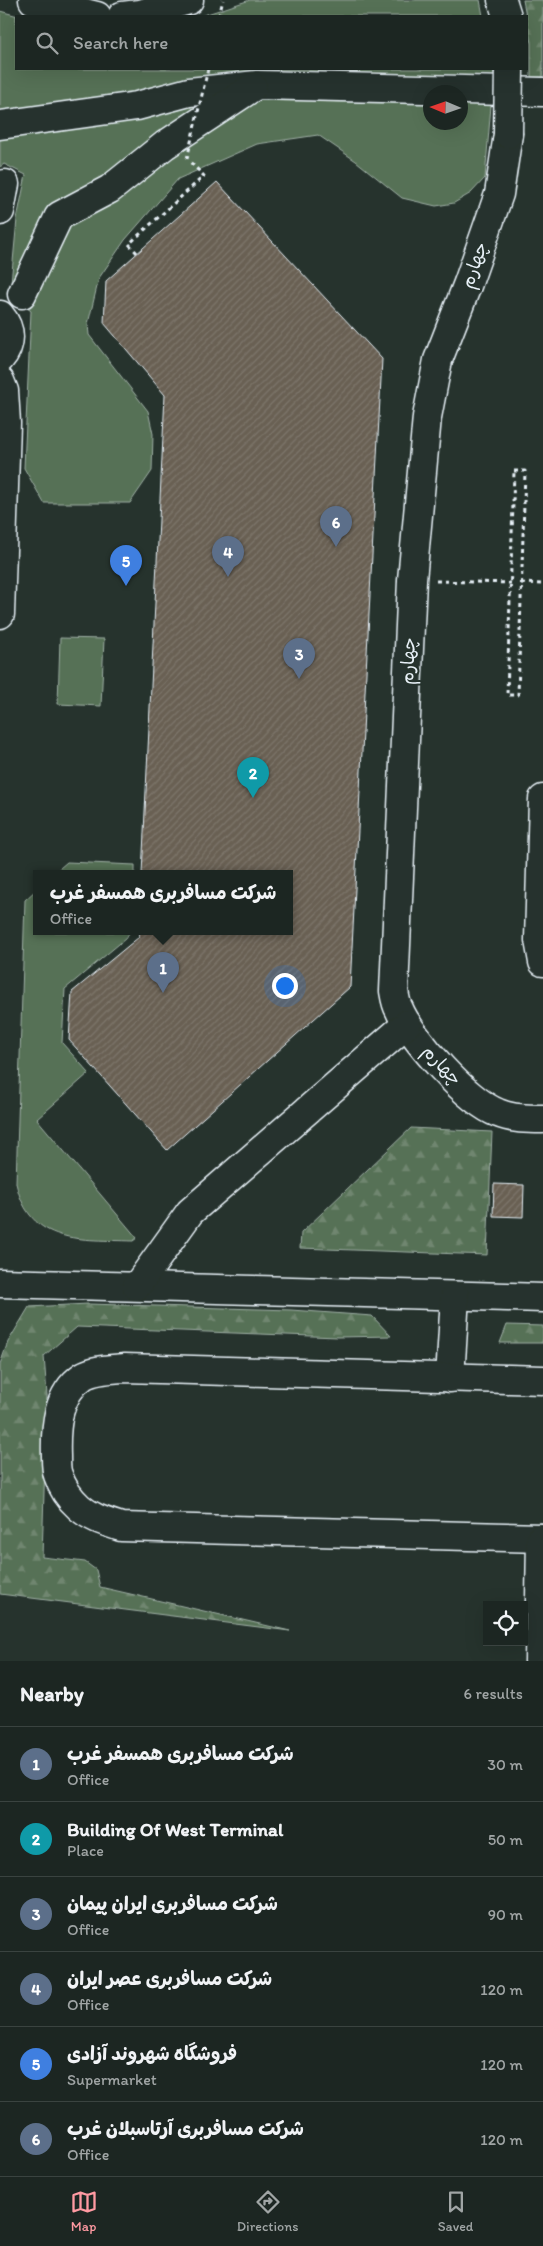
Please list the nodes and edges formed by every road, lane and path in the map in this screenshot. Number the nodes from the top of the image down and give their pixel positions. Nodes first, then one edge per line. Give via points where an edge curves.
1 (33, 0) edge
2 (189, 0) edge
3 (223, 0) edge
4 (502, 0) edge
5 (93, 15) edge
6 (130, 15) edge
7 (219, 15) edge
8 (507, 15) edge
9 (208, 70) edge
10 (509, 70) edge
11 (256, 85) junction
12 (543, 92) edge
13 (0, 125) edge
14 (5, 184) dead end
15 (0, 211) edge
16 (137, 253) dead end
17 (22, 294) dead end
18 (0, 315) edge
19 (0, 359) edge
20 (0, 381) edge
21 (412, 580) junction
22 (511, 583) junction
23 (522, 583) junction
24 (543, 584) edge
25 (0, 614) edge
26 (543, 800) edge
27 (542, 867) edge
28 (543, 962) edge
29 (407, 1024) junction
30 (543, 1119) edge
31 (0, 1282) edge
32 (137, 1286) junction
33 (455, 1296) junction
34 (543, 1298) edge
35 (450, 1378) junction
36 (543, 1380) edge
37 (542, 1538) edge
38 (539, 1661) edge

1 - 5 lane
2 - 6 lane
3 - 7 path
4 - 8 lane
9 - 16 path, bridge via 187,159 204,176 129,244
10 - 21 lane, چهارم, bridge via 508,134 499,194 438,360 427,417
11 - 12 lane
11 - 13 lane via 189,92 137,106
11 - 17 lane via 164,145 110,190 59,216
14 - 15 lane
18 - 19 lane via 9,330 10,340
20 - 25 lane via 4,391 6,423
21 - 22 path
21 - 29 lane, چهارم via 394,966 394,991 398,1008
22 - 23 path via 507,694 518,695
22 - 23 path via 514,471 525,471
23 - 24 path
26 - 27 lane
27 - 28 lane via 540,940
29 - 30 lane, چهارم via 422,1046 478,1103 497,1113 517,1118
29 - 32 lane via 190,1212
31 - 32 lane
32 - 33 lane
33 - 34 lane
33 - 35 lane
35 - 36 lane
35 - 37 lane via 104,1370 84,1375 68,1389 58,1412 57,1474 79,1507 96,1519 121,1528
37 - 38 lane

